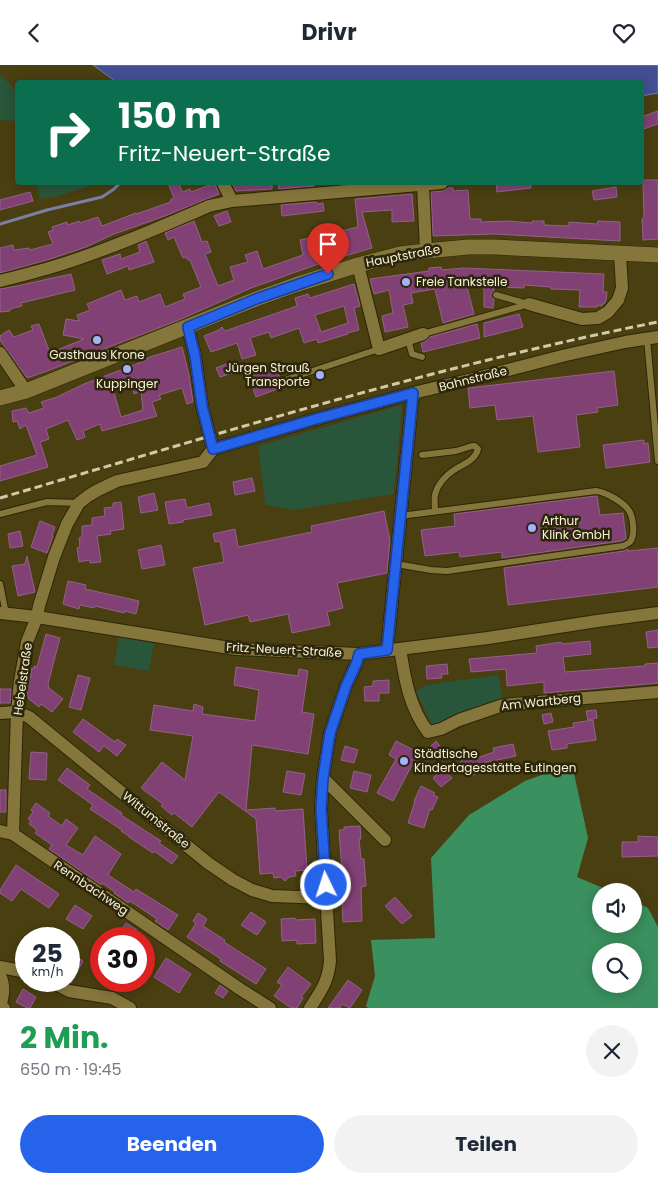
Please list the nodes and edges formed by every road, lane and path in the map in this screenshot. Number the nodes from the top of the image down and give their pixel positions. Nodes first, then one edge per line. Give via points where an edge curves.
1 (224, 185) edge
2 (423, 185) joint
3 (232, 201) junction
4 (426, 251) junction
5 (620, 254) junction
6 (658, 255) edge
7 (358, 265) junction
8 (0, 281) edge
9 (496, 295) dead end
10 (529, 304) junction
11 (188, 327) junction
12 (423, 334) joint
13 (408, 339) junction
14 (647, 339) edge
15 (379, 349) junction
16 (0, 353) edge
17 (422, 357) dead end
18 (285, 380) dead end
19 (26, 391) junction
20 (413, 393) junction
21 (0, 398) edge
22 (213, 449) junction
23 (422, 455) dead end
24 (658, 461) edge
25 (80, 503) junction
26 (435, 511) junction
27 (0, 514) edge
28 (400, 516) junction
29 (396, 563) junction
30 (0, 584) edge
31 (658, 613) edge
32 (3, 614) edge
33 (37, 617) junction
34 (400, 649) junction
35 (387, 650) junction
36 (359, 654) junction
37 (658, 692) edge
38 (17, 712) junction
39 (0, 713) edge
40 (323, 778) junction
41 (0, 831) edge
42 (13, 834) junction
43 (385, 840) dead end
44 (327, 898) junction
45 (0, 967) edge
46 (15, 970) edge
47 (0, 975) edge
48 (75, 992) edge
49 (0, 1006) edge
50 (4, 1008) edge
51 (130, 1008) edge
52 (270, 1008) edge
53 (310, 1008) edge

1 - 3 street
2 - 3 street
2 - 4 street
3 - 8 street via 209,206 87,255
4 - 5 street, Hauptstraße via 495,247
4 - 7 street, Hauptstraße
5 - 6 street, Hauptstraße
5 - 10 street via 622,289 608,312 598,318 582,319
7 - 11 street, Hauptstraße via 264,296
7 - 15 street
9 - 10 lane
10 - 12 lane
11 - 19 street, Hauptstraße
11 - 22 street
12 - 13 street
13 - 15 street
13 - 17 lane via 412,355
14 - 20 street, Bahnstraße via 566,355
14 - 24 lane
15 - 18 lane
16 - 19 street
19 - 21 street, Hauptstraße
20 - 22 street, Bahnstraße
20 - 28 street
22 - 25 street, Bahnstraße via 203,462 117,481
23 - 26 lane via 472,446 478,449 470,461 454,469 440,484 435,496
25 - 27 lane via 47,502
25 - 33 street, Hebelstraße via 67,524 54,557
26 - 28 lane
26 - 29 lane via 600,491 629,509 633,529 629,543 624,547 447,571
28 - 29 street
29 - 35 street
30 - 32 lane
31 - 34 street, Fritz-Neuert-Straße
32 - 33 street, Fritz-Neuert-Straße
33 - 36 street, Fritz-Neuert-Straße via 236,649
33 - 38 street, Hebelstraße via 27,642
34 - 35 street, Fritz-Neuert-Straße
34 - 37 street, Am Wartberg via 408,692 428,732 503,705
35 - 36 street, Fritz-Neuert-Straße
36 - 40 street via 330,733
38 - 39 street
38 - 42 street, Hebelstraße
38 - 44 street, Wittumstraße via 29,717 233,880 272,896
40 - 43 street
40 - 44 street via 321,809
41 - 42 street
42 - 52 street, Rennbachweg
44 - 53 street via 329,973
45 - 46 street
47 - 49 street via 4,981
48 - 51 street via 112,998
49 - 50 street

